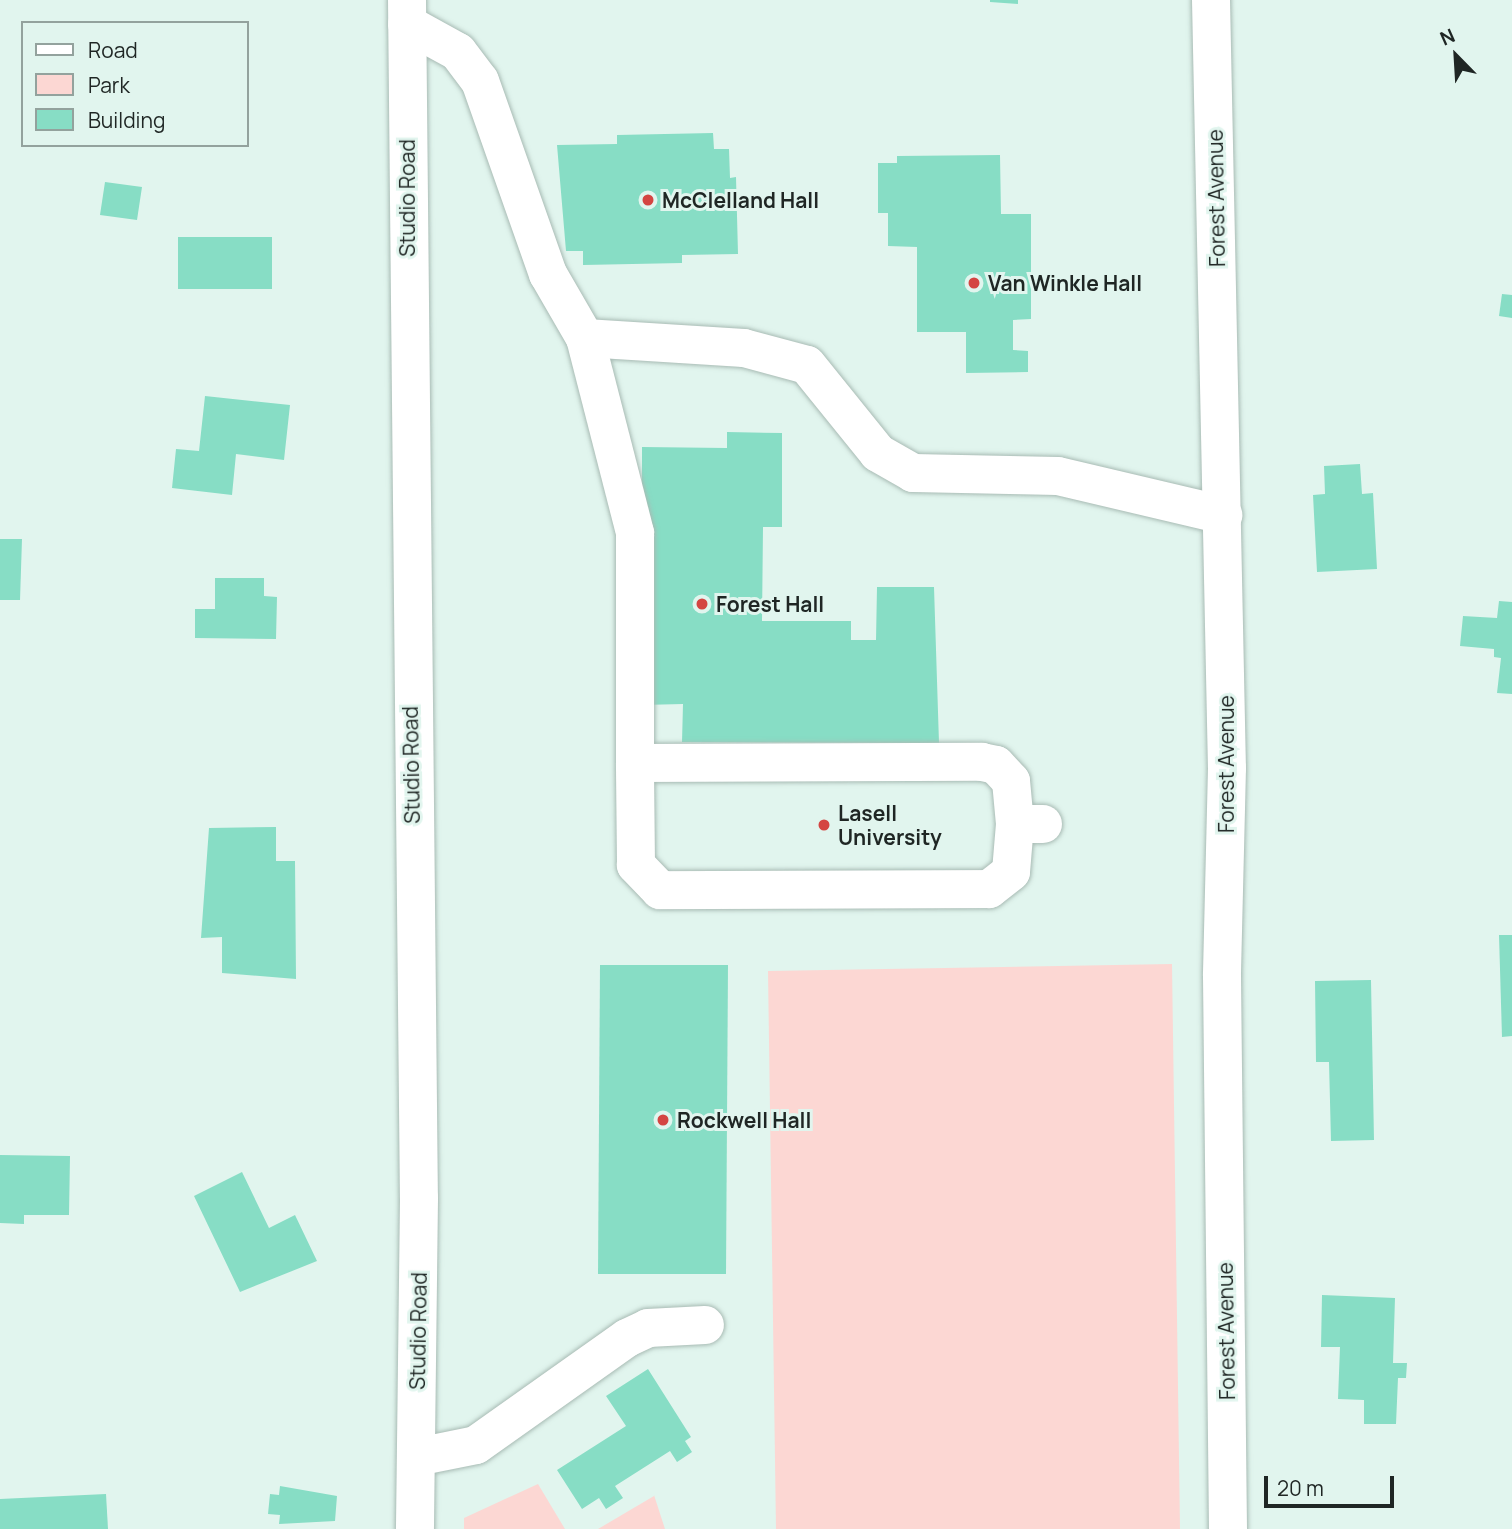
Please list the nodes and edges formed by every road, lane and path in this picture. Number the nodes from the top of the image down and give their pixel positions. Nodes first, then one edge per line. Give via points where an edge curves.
1 (1211, 0) edge
2 (407, 12) edge
3 (585, 338) junction
4 (1223, 515) junction
5 (635, 763) junction
6 (705, 1325) dead end
7 (416, 1457) junction
8 (415, 1529) edge
9 (1228, 1529) edge

1 - 4 street, Forest Avenue
2 - 3 street via 458,52 480,81 548,274
2 - 7 street, Studio Road
3 - 4 street via 744,348 807,365 878,453 913,473 1058,476
3 - 5 street via 635,533
4 - 9 street, Forest Avenue
5 - 5 street via 982,762 996,765 1012,781 1029,824 1012,872 989,890 660,890 636,865
6 - 7 street via 648,1328 627,1338 476,1445
7 - 8 street, Studio Road

